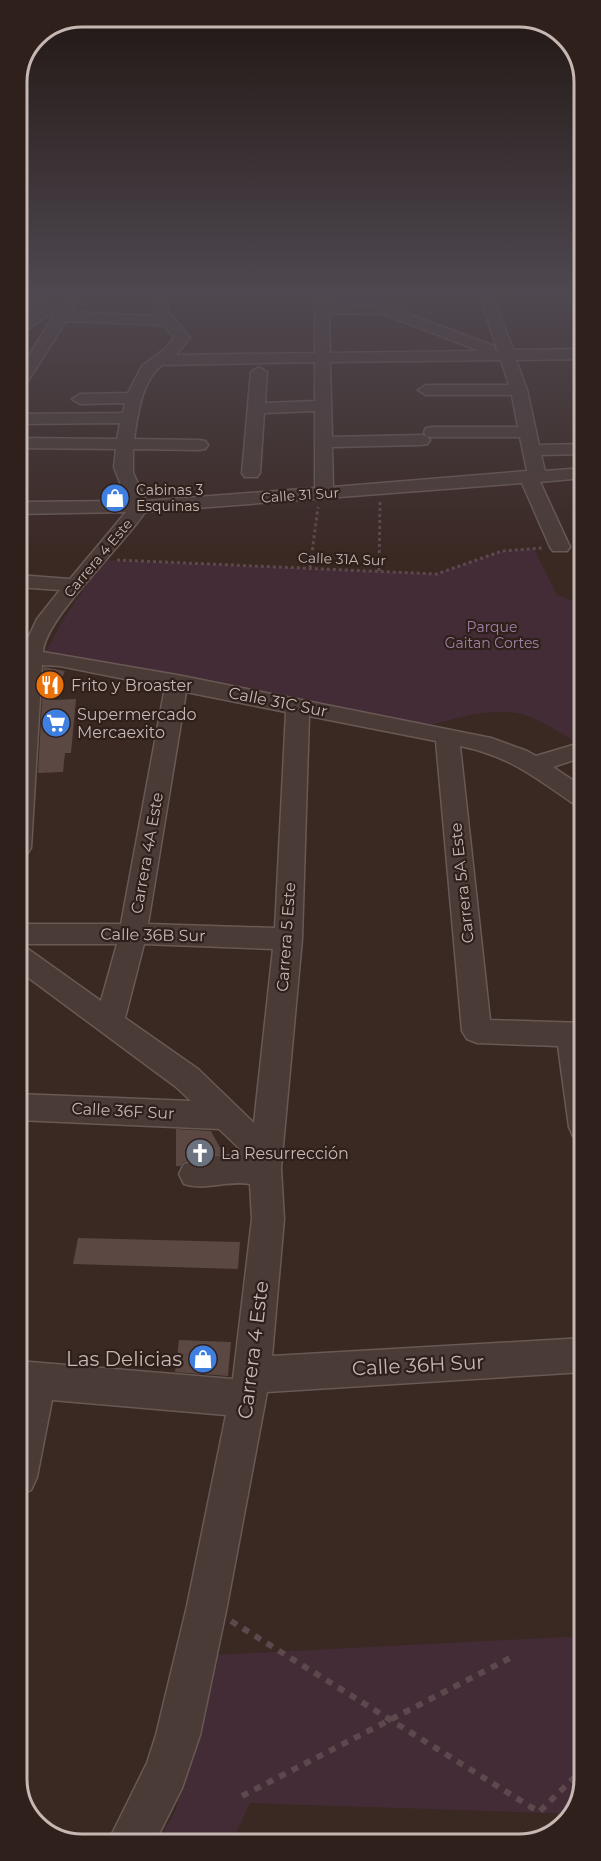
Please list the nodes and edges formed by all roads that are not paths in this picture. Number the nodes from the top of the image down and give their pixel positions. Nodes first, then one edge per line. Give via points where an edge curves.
1 (141, 379) edge
2 (258, 379) edge
3 (323, 379) edge
4 (515, 379) edge
5 (426, 390) dead end
6 (519, 390) junction
7 (135, 398) junction
8 (80, 399) dead end
9 (323, 406) junction
10 (256, 408) junction
11 (131, 418) junction
12 (27, 419) edge
13 (527, 432) junction
14 (323, 442) junction
15 (27, 443) edge
16 (126, 444) junction
17 (199, 445) dead end
18 (574, 449) edge
19 (532, 450) junction
20 (251, 472) dead end
21 (574, 474) edge
22 (532, 476) junction
23 (322, 494) junction
24 (138, 507) junction
25 (27, 508) edge
26 (560, 547) road end
27 (27, 582) edge
28 (75, 585) junction
29 (27, 653) edge
30 (27, 657) edge
31 (177, 682) junction
32 (298, 706) junction
33 (447, 736) junction
34 (574, 752) edge
35 (534, 765) junction
36 (574, 792) edge
37 (27, 934) edge
38 (133, 934) junction
39 (288, 939) junction
40 (27, 964) edge
41 (110, 1022) junction
42 (574, 1035) edge
43 (27, 1107) edge
44 (227, 1116) junction
45 (265, 1171) junction
46 (195, 1174) dead end
47 (574, 1356) edge
48 (28, 1379) edge
49 (250, 1387) junction
50 (135, 1834) edge

1 - 7 street, Carrera 4 Este
2 - 10 street
3 - 9 street
4 - 6 street
5 - 6 street
6 - 13 street
7 - 8 street
7 - 11 street, Carrera 4 Este
9 - 10 street
9 - 14 street
10 - 20 street
11 - 12 street
11 - 16 street, Carrera 4 Este
13 - 14 street
13 - 19 street
14 - 23 street
15 - 16 street
16 - 17 street
16 - 24 street, Carrera 4 Este via 124,473
18 - 19 street
19 - 22 street
21 - 22 street, Calle 31 Sur
22 - 23 street, Calle 31 Sur
22 - 26 street
23 - 24 street, Calle 31 Sur
24 - 25 street, Calle 31 Sur
24 - 28 street, Carrera 4 Este
27 - 28 street
28 - 29 street, Carrera 4 Este
30 - 31 street, Calle 31C Sur
31 - 32 street, Calle 31C Sur
31 - 38 street, Carrera 4A Este
32 - 33 street, Calle 31C Sur
32 - 39 street, Carrera 5 Este
33 - 35 street, Calle 31C Sur via 505,749
33 - 42 street, Carrera 5A Este via 477,1030
34 - 35 street
35 - 36 street, Calle 31C Sur
37 - 38 street, Calle 36B Sur
38 - 39 street, Calle 36B Sur
38 - 41 street, Carrera 4A Este
39 - 45 street, Carrera 5 Este
40 - 41 street, Carrera 4 Este
41 - 44 street, Carrera 4 Este via 187,1078
43 - 44 street, Calle 36F Sur
44 - 45 street, Carrera 4 Este via 250,1139
45 - 46 street via 227,1167
45 - 49 street, Carrera 4 Este via 268,1219
47 - 49 street, Calle 36H Sur
48 - 49 street, Calle 36H Sur
49 - 50 street, Carrera 4 Este via 178,1736 166,1772

